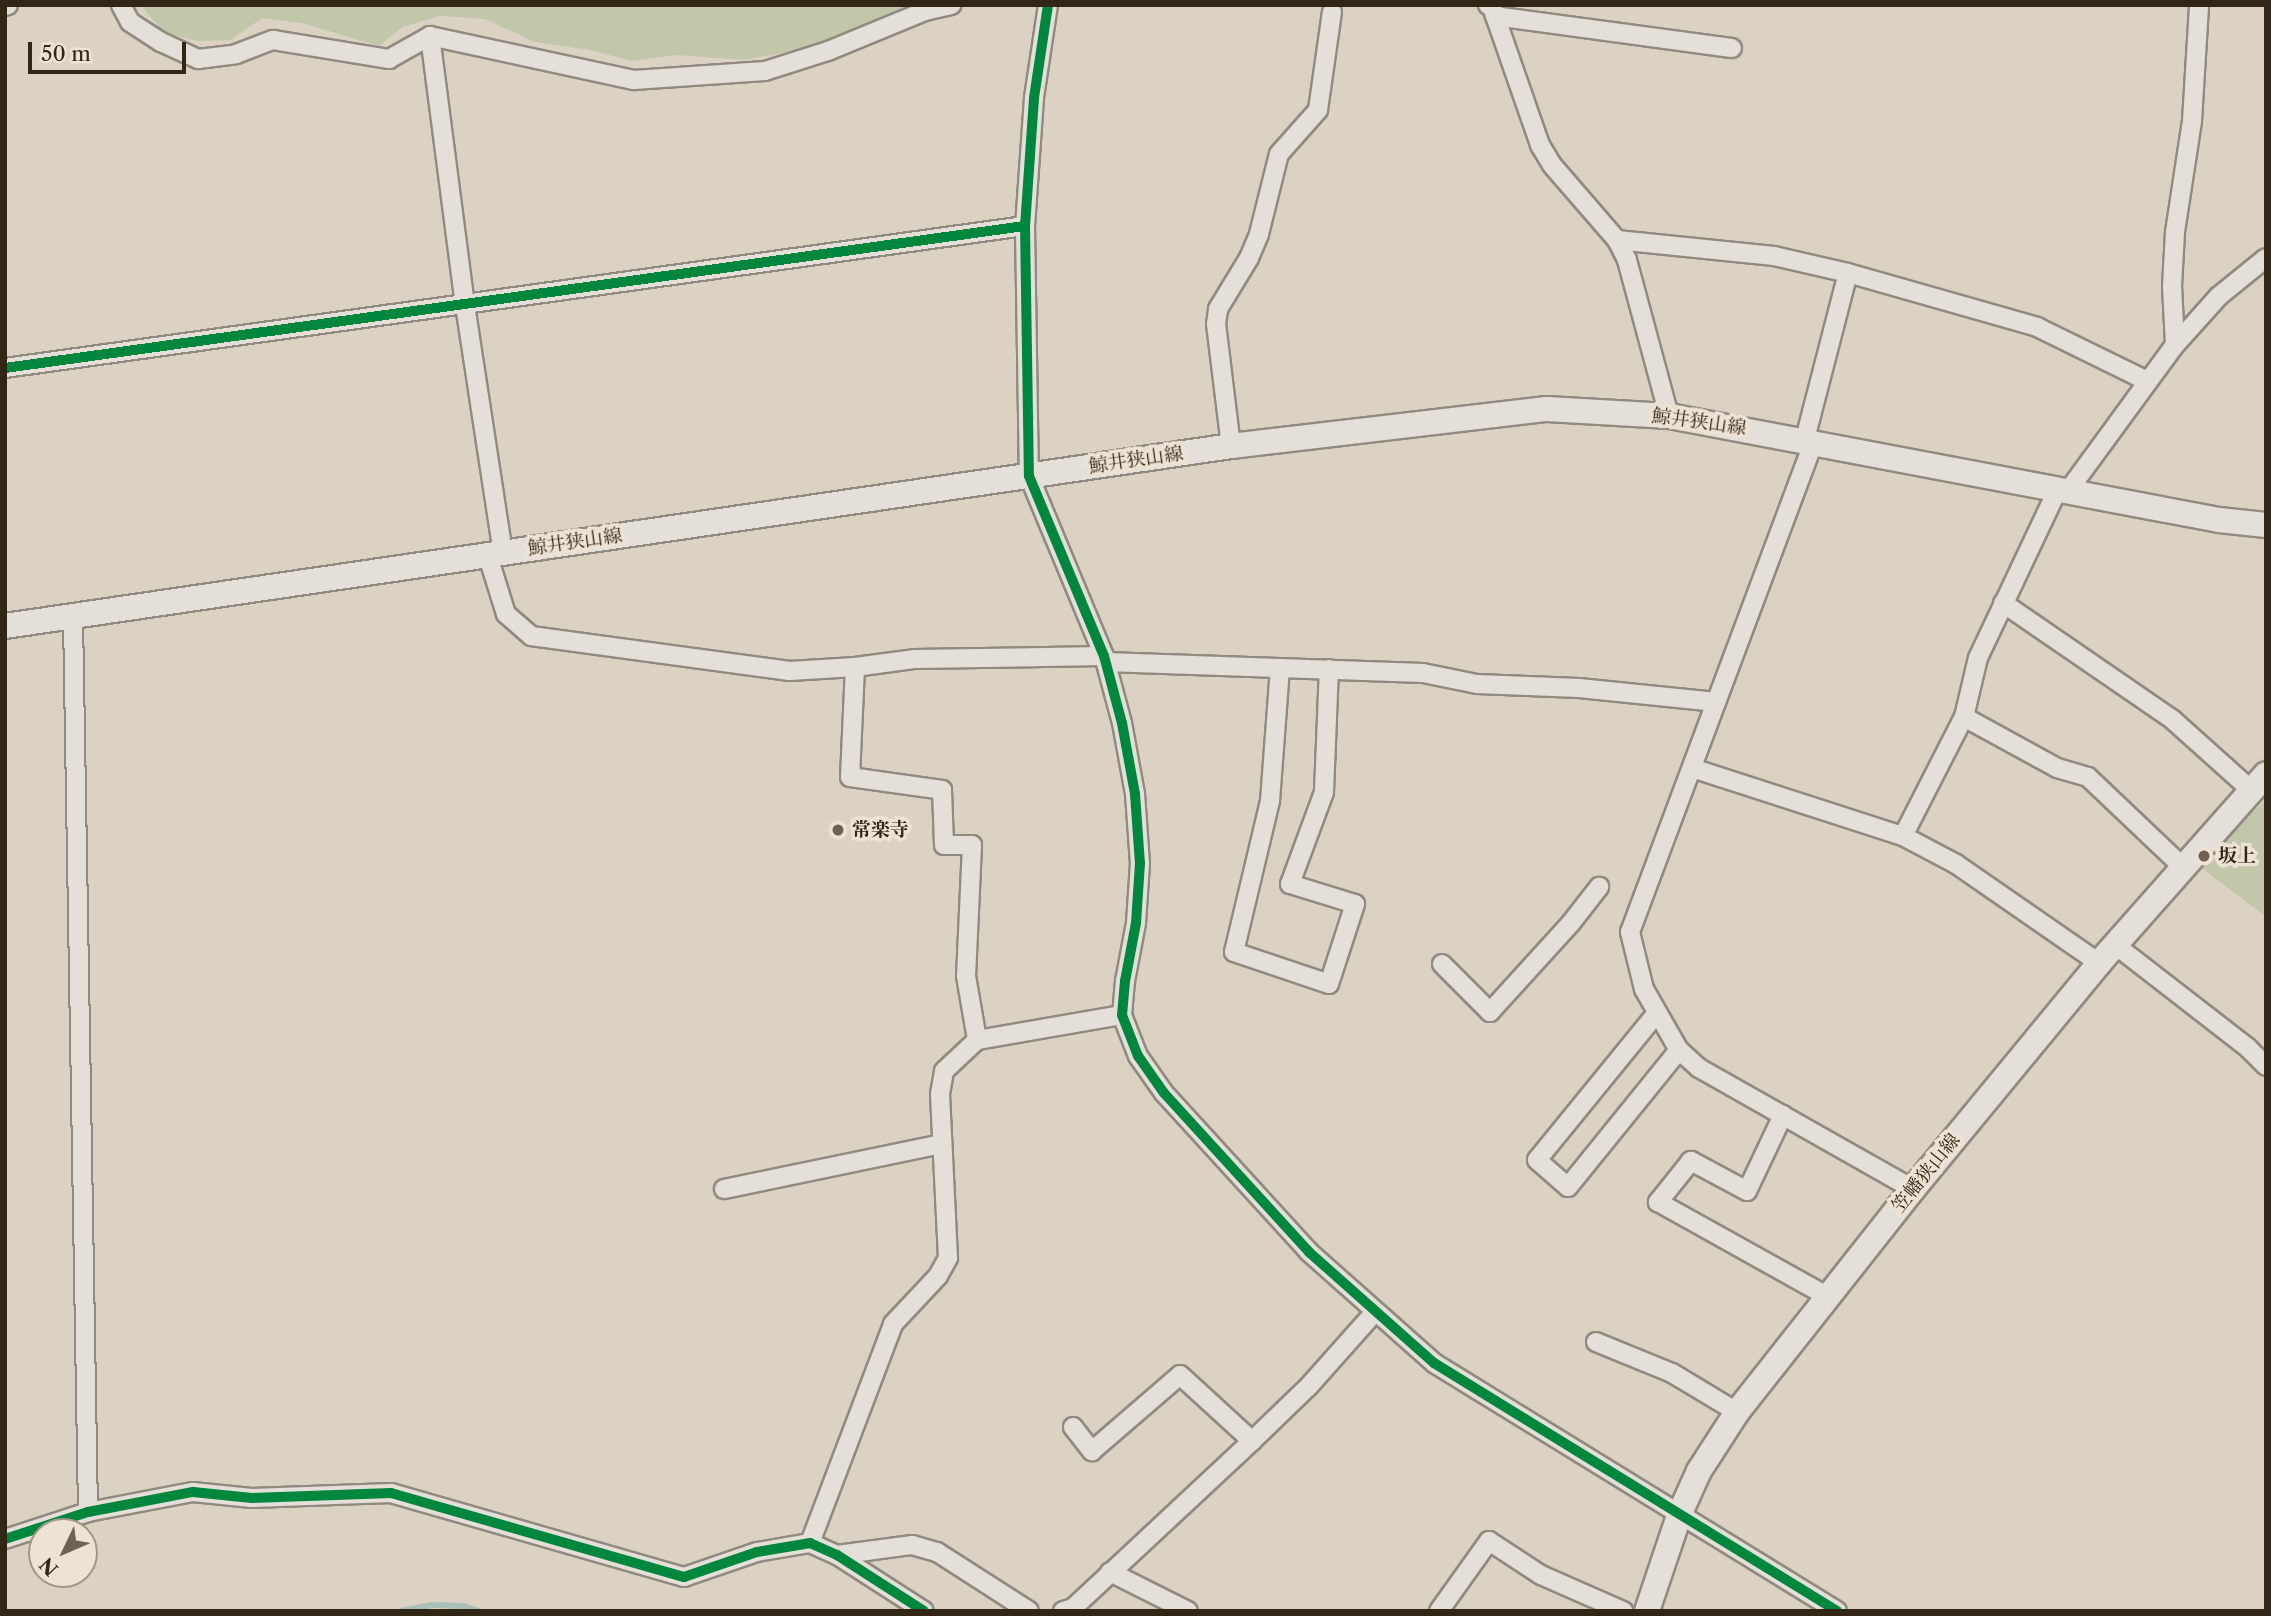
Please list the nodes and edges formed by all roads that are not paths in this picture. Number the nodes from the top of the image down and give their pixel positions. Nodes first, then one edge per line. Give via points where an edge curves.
1 (121, 5) edge
2 (951, 5) edge
3 (1048, 5) edge
4 (2199, 5) edge
5 (1492, 9) edge
6 (1332, 12) dead end
7 (430, 36) junction
8 (1732, 47) dead end
9 (1025, 226) junction
10 (1617, 240) junction
11 (2266, 258) edge
12 (1848, 273) junction
13 (465, 305) junction
14 (2175, 345) junction
15 (5, 368) edge
16 (2147, 380) junction
17 (1669, 416) junction
18 (1810, 440) junction
19 (1231, 446) junction
20 (1029, 476) junction
21 (2064, 490) junction
22 (2266, 525) edge
23 (495, 553) junction
24 (2003, 603) junction
25 (73, 617) junction
26 (5, 626) edge
27 (1105, 659) junction
28 (855, 667) junction
29 (1280, 668) junction
30 (1329, 669) junction
31 (1716, 702) junction
32 (1964, 717) junction
33 (1692, 768) junction
34 (2258, 782) edge
35 (1903, 836) junction
36 (2183, 867) junction
37 (1598, 887) dead end
38 (2115, 944) junction
39 (2099, 963) junction
40 (1442, 964) dead end
41 (1656, 1014) junction
42 (1122, 1015) junction
43 (977, 1040) junction
44 (1679, 1050) junction
45 (2266, 1066) edge
46 (1783, 1115) junction
47 (942, 1144) junction
48 (724, 1189) dead end
49 (1913, 1189) junction
50 (1829, 1297) junction
51 (1375, 1312) junction
52 (1596, 1342) dead end
53 (1737, 1412) junction
54 (1073, 1427) dead end
55 (1252, 1441) junction
56 (88, 1512) junction
57 (1680, 1513) junction
58 (5, 1539) edge
59 (810, 1543) junction
60 (837, 1555) junction
61 (1110, 1572) junction
62 (1069, 1610) edge
63 (1650, 1610) edge
64 (925, 1611) edge
65 (1029, 1611) edge
66 (1188, 1611) edge
67 (1439, 1611) edge
68 (1623, 1611) edge
69 (1837, 1611) edge

1 - 7 street via 131,22 198,59 236,54 273,40 389,59
2 - 7 street via 765,71 726,75 634,80
3 - 9 street via 1034,98
4 - 14 street via 2192,121 2175,232
5 - 8 street
5 - 10 street via 1540,145
6 - 19 street via 1318,110 1279,154 1259,234 1218,309
7 - 13 street
9 - 13 street
9 - 20 street
10 - 12 street via 1774,256
10 - 17 street via 1640,303
11 - 14 street via 2219,296
12 - 16 street via 2037,327
12 - 18 street
13 - 15 street
13 - 23 street
14 - 16 street
16 - 21 street
17 - 18 main road, 鯨井狭山線
17 - 19 main road, 鯨井狭山線 via 1547,409
18 - 21 main road, 鯨井狭山線
18 - 31 street
19 - 20 main road, 鯨井狭山線
20 - 23 main road, 鯨井狭山線
20 - 27 street
21 - 22 main road, 鯨井狭山線
21 - 24 street
23 - 25 main road, 鯨井狭山線
23 - 28 street via 506,614 531,636 790,671
24 - 32 street via 1975,668
24 - 34 street
25 - 26 main road, 鯨井狭山線
25 - 56 street
27 - 28 street via 915,659
27 - 29 street
27 - 42 street via 1135,794 1140,863
28 - 43 street via 850,777 942,790 944,845 972,845 967,976
29 - 30 street
29 - 30 street via 1270,801 1234,952 1329,984 1354,904 1290,884 1324,792
30 - 31 street via 1423,673 1477,684 1579,688
31 - 33 street
32 - 35 street
32 - 36 street via 2057,768 2088,777
33 - 35 street
33 - 41 street via 1630,932 1644,989
34 - 36 main road, 笠幡狭山線
35 - 39 street via 1956,864
36 - 38 main road, 笠幡狭山線
37 - 40 street via 1490,1012
38 - 39 main road, 笠幡狭山線
38 - 45 street
39 - 49 main road, 笠幡狭山線
41 - 44 street
41 - 44 street via 1537,1160 1568,1187
42 - 43 street
42 - 51 street via 1138,1056 1164,1093 1309,1252
43 - 47 street via 944,1071
44 - 46 street via 1699,1068
46 - 49 street
46 - 50 street via 1747,1191 1691,1161 1658,1202
47 - 48 street
47 - 59 street via 948,1258 938,1276 893,1324
49 - 50 main road, 笠幡狭山線
50 - 53 main road, 笠幡狭山線
51 - 55 street
51 - 57 street via 1434,1363
52 - 53 street via 1672,1373
53 - 57 main road, 笠幡狭山線 via 1699,1471
54 - 55 street via 1092,1451 1180,1375
55 - 61 street
56 - 58 street
56 - 59 street via 193,1492 252,1497 391,1493 684,1577 757,1552
57 - 63 main road, 笠幡狭山線
57 - 69 street
59 - 60 street
60 - 64 street
60 - 65 street via 912,1545 937,1552
61 - 62 street
61 - 66 street
67 - 68 street via 1489,1541 1541,1575

